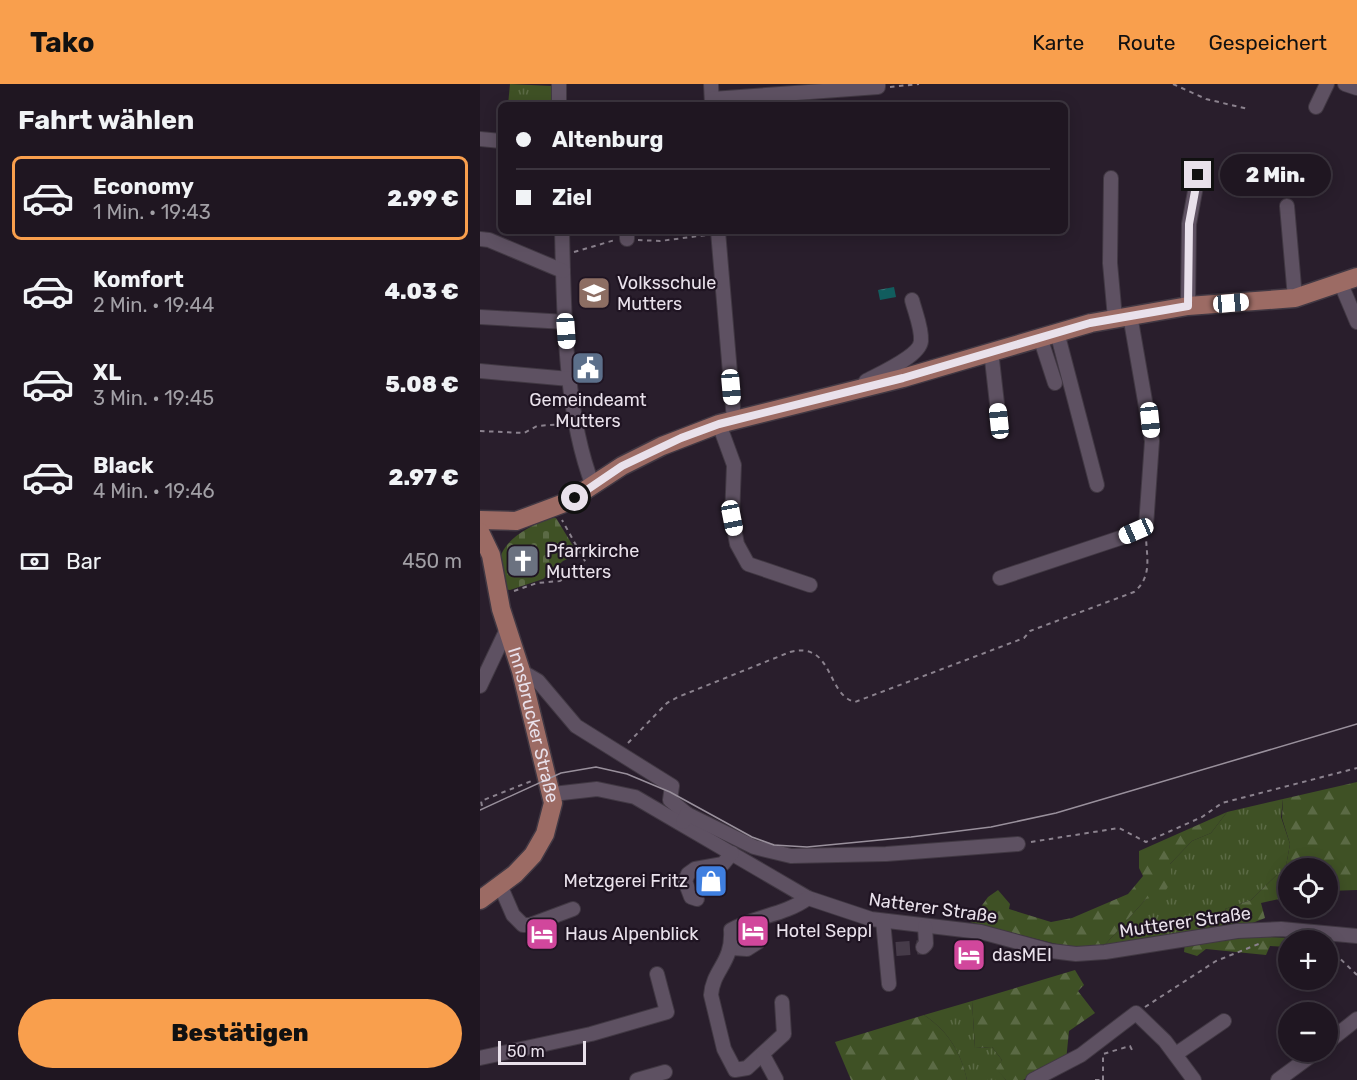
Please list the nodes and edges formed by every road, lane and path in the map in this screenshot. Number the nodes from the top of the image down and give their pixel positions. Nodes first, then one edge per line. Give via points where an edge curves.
1 (711, 84) edge
2 (919, 84) edge
3 (1173, 84) edge
4 (1327, 84) edge
5 (1345, 84) edge
6 (560, 85) edge
7 (878, 86) edge
8 (1356, 86) edge
9 (838, 87) edge
10 (559, 102) edge
11 (712, 102) edge
12 (1316, 107) dead end
13 (1248, 110) dead end
14 (480, 139) edge
15 (498, 141) edge
16 (1198, 175) dead end
17 (1111, 178) dead end
18 (1287, 206) dead end
19 (562, 234) edge
20 (718, 234) edge
21 (480, 239) edge
22 (563, 271) junction
23 (1349, 281) edge
24 (1295, 298) junction
25 (912, 300) dead end
26 (1188, 306) junction
27 (1122, 316) junction
28 (480, 317) edge
29 (566, 322) junction
30 (1357, 322) edge
31 (1058, 332) junction
32 (1040, 337) junction
33 (991, 351) junction
34 (480, 371) edge
35 (570, 379) junction
36 (1054, 383) dead end
37 (863, 388) junction
38 (999, 421) dead end
39 (727, 422) junction
40 (578, 423) junction
41 (480, 431) edge
42 (1097, 485) dead end
43 (593, 486) junction
44 (555, 507) junction
45 (480, 520) edge
46 (516, 521) junction
47 (1146, 526) junction
48 (480, 532) edge
49 (491, 555) junction
50 (1000, 578) dead end
51 (810, 585) dead end
52 (498, 596) junction
53 (507, 629) junction
54 (521, 670) junction
55 (480, 687) edge
56 (634, 736) dead end
57 (1357, 768) edge
58 (547, 773) junction
59 (552, 794) junction
60 (482, 806) dead end
61 (685, 818) junction
62 (1018, 844) joint
63 (732, 853) junction
64 (500, 885) junction
65 (808, 898) junction
66 (697, 899) dead end
67 (480, 900) edge
68 (573, 909) dead end
69 (759, 919) junction
70 (887, 922) junction
71 (925, 926) junction
72 (1357, 936) edge
73 (1263, 942) dead end
74 (923, 947) dead end
75 (732, 948) junction
76 (896, 949) dead end
77 (1089, 954) joint
78 (1338, 957) edge
79 (657, 974) dead end
80 (1357, 975) edge
81 (889, 984) dead end
82 (782, 1002) dead end
83 (1136, 1013) junction
84 (1357, 1019) edge
85 (1224, 1021) dead end
86 (1338, 1034) edge
87 (1132, 1050) dead end
88 (1176, 1054) junction
89 (480, 1058) edge
90 (759, 1061) junction
91 (1302, 1062) edge
92 (665, 1072) dead end
93 (776, 1079) edge
94 (637, 1080) edge
95 (1032, 1080) edge
96 (1095, 1080) edge
97 (1103, 1080) edge
98 (1194, 1080) edge
99 (1278, 1080) edge

1 - 11 street
2 - 7 path
3 - 13 path via 1206,99
4 - 12 street
5 - 8 street
6 - 10 street
7 - 9 street
9 - 11 street
14 - 15 street
16 - 26 street via 1189,224
17 - 27 street via 1110,263
18 - 24 street
19 - 22 street
20 - 39 street
21 - 22 street
22 - 29 street
23 - 24 main road
23 - 30 street
24 - 26 main road
25 - 37 street via 922,338 920,347 866,381
26 - 27 main road
27 - 31 main road
27 - 47 street via 1152,441
28 - 29 street
29 - 35 street
31 - 32 main road
31 - 42 street
32 - 33 main road
32 - 36 street
33 - 37 main road
33 - 38 street
34 - 35 street
35 - 40 street
37 - 39 main road
39 - 43 main road via 662,446
39 - 51 street via 734,465 732,518 736,544 748,564
40 - 41 path via 537,426 524,433
40 - 43 street
43 - 44 main road
44 - 46 main road
44 - 52 path via 586,564 560,581 537,583
45 - 46 main road
46 - 49 main road
47 - 50 street
47 - 56 path via 1147,572 1142,584 1128,596 1057,620 1030,631 1024,638 860,701 846,698 827,666 814,654 790,652 678,697
48 - 49 main road, Innsbrucker Straße
49 - 52 main road, Innsbrucker Straße
52 - 53 main road, Innsbrucker Straße
53 - 54 main road, Innsbrucker Straße
53 - 55 street
54 - 58 main road, Innsbrucker Straße
54 - 61 street via 538,681 576,726 672,786 670,800
57 - 62 path via 1222,803 1202,817 1146,842 1119,828
58 - 59 main road, Innsbrucker Straße
58 - 60 path via 481,801
59 - 61 street, Natterer Straße via 610,790
59 - 64 main road, Innsbrucker Straße via 552,812 540,845
61 - 62 street via 754,847 791,856 886,854
61 - 63 street, Natterer Straße
63 - 65 street, Natterer Straße
63 - 66 street via 723,864 688,874 686,886 692,898
64 - 67 main road, Innsbrucker Straße
64 - 68 street via 513,915 523,925
65 - 69 street via 788,910
65 - 70 street, Natterer Straße
69 - 75 street via 728,931
69 - 75 street via 758,942 747,949
70 - 71 street, Natterer Straße
70 - 76 street
70 - 81 street
71 - 74 street
71 - 77 street, Natterer Straße via 981,932 1063,953
72 - 77 street, Mutterer Straße via 1290,929 1237,931
73 - 83 path via 1216,961
75 - 90 street via 711,986 712,1006 731,1066 740,1070
78 - 80 path
79 - 89 street via 667,1012 591,1035
82 - 90 street via 784,1034
83 - 88 street
83 - 95 street via 1081,1055
84 - 86 street
85 - 88 street
87 - 97 path via 1130,1046 1103,1054
88 - 98 street
90 - 93 street
91 - 99 street
92 - 94 street
96 - 97 path

